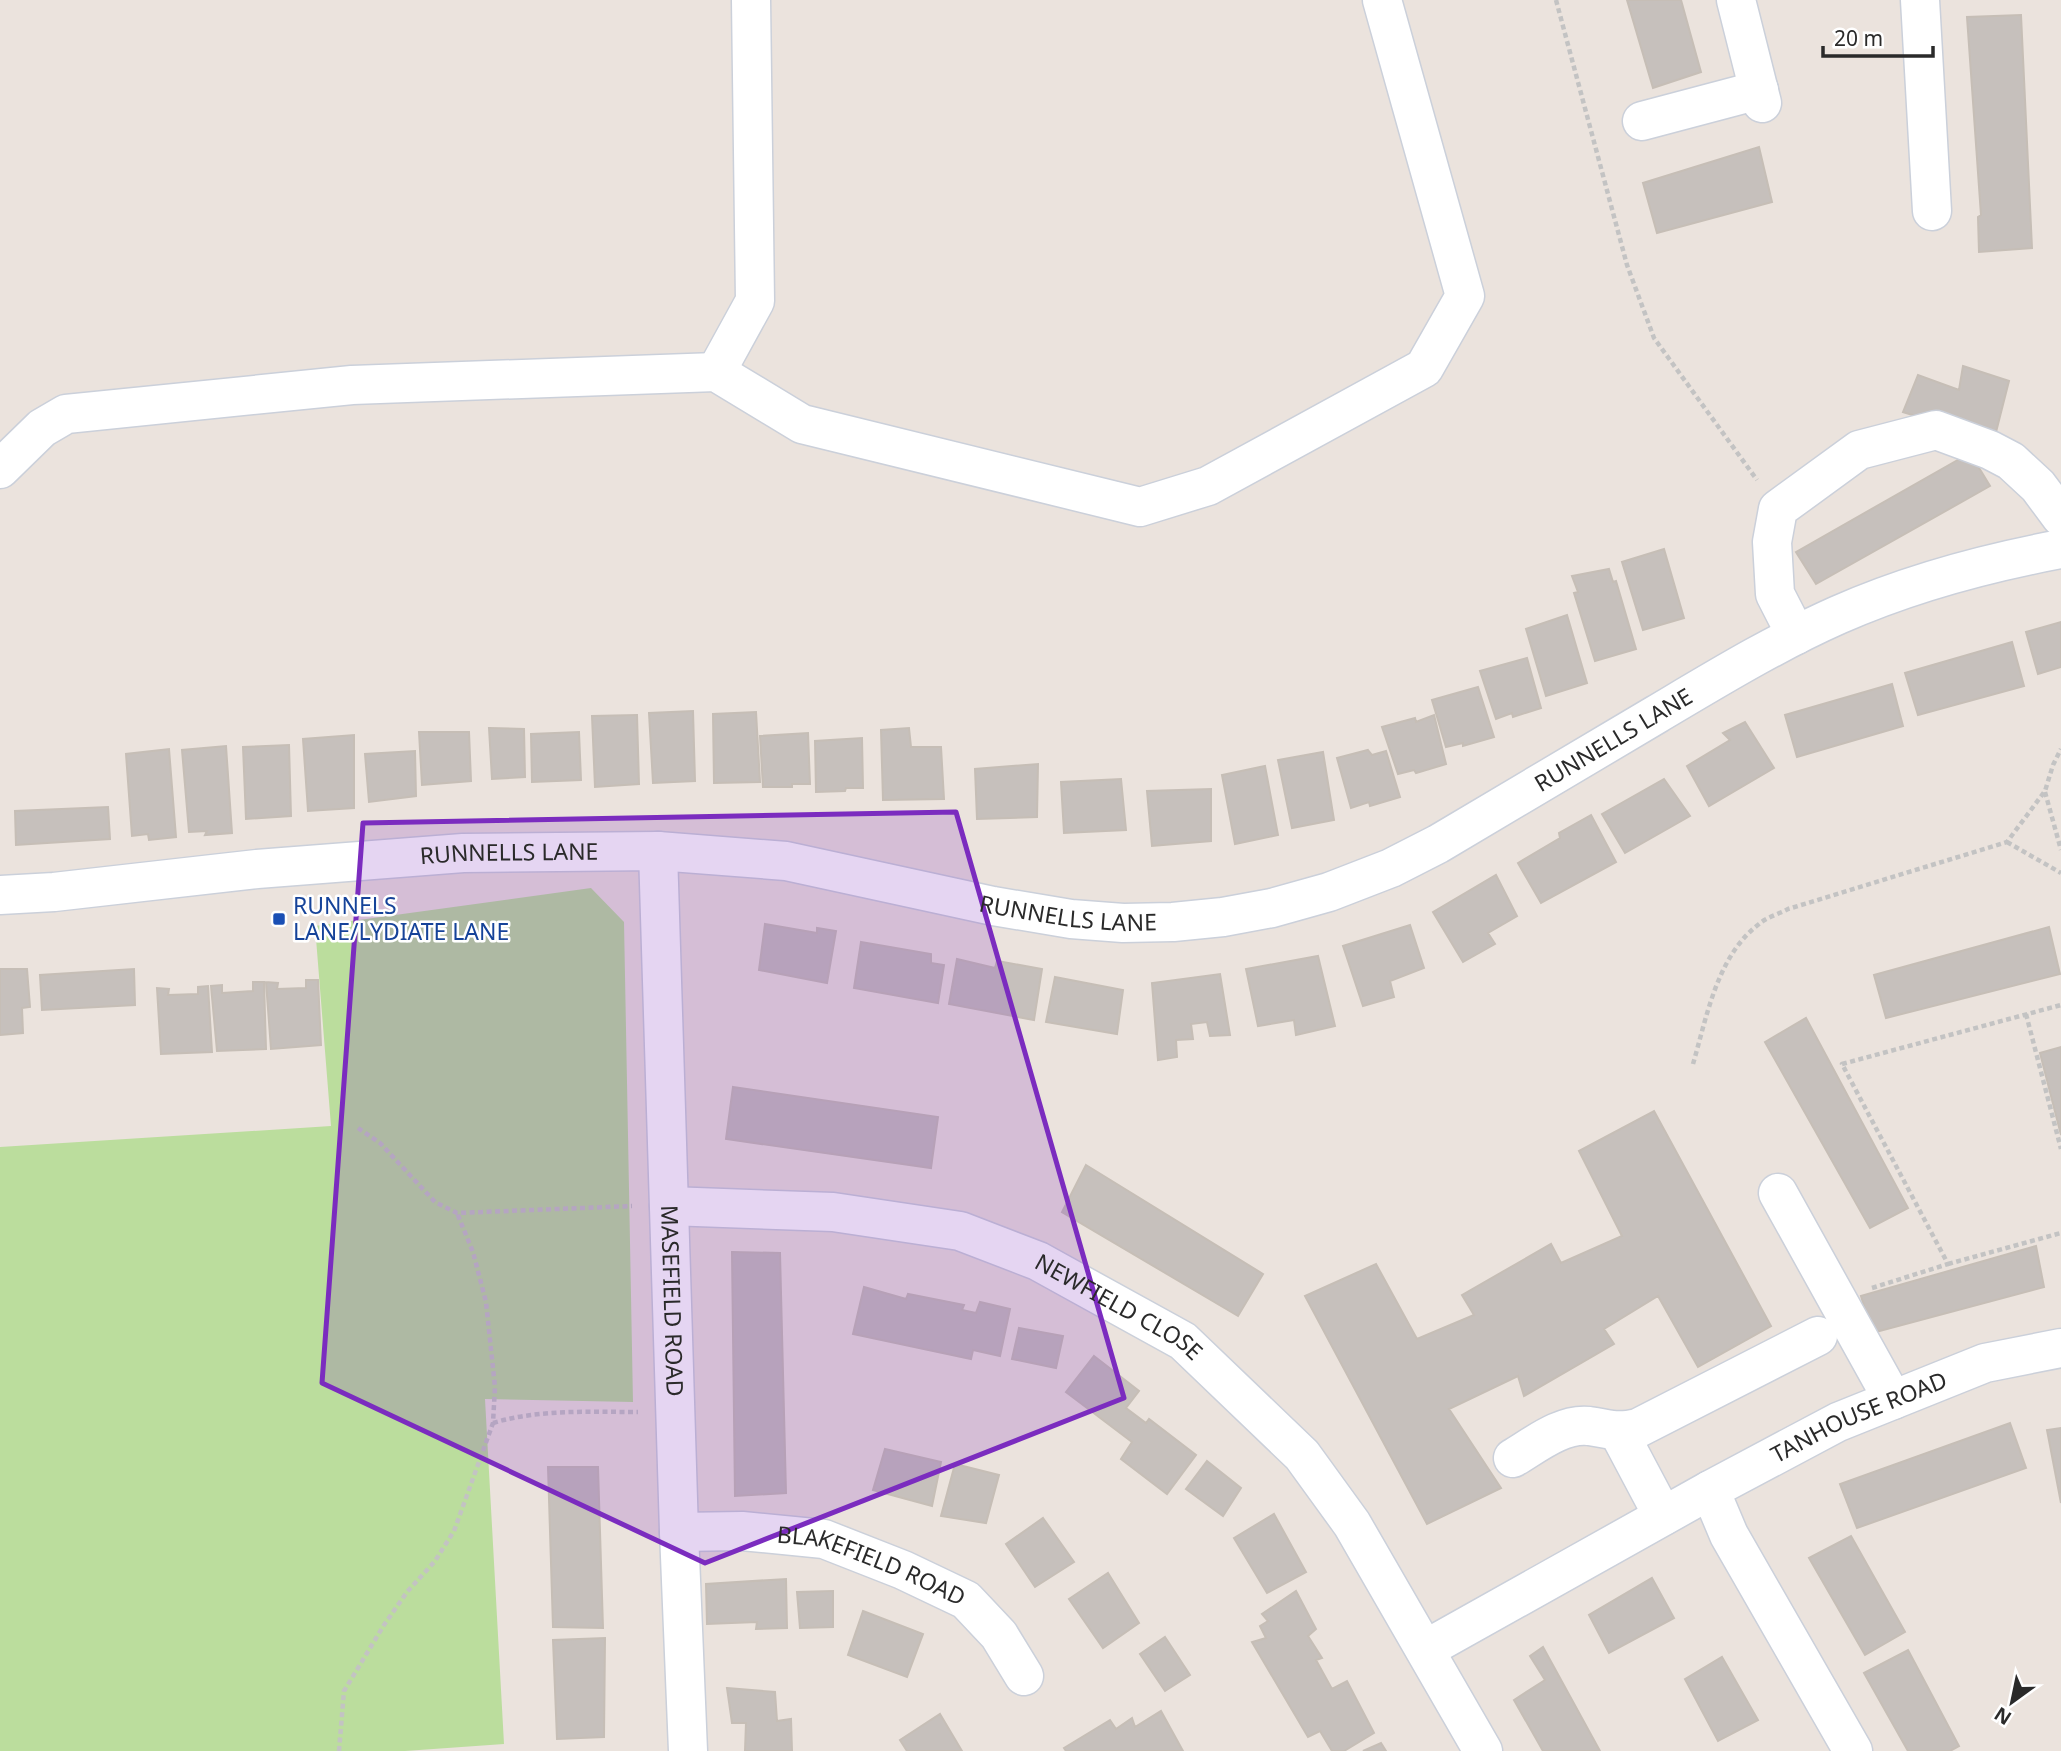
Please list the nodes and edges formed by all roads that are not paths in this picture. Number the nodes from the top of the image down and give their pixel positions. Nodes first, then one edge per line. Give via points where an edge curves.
1 (751, 0) edge
2 (1382, 0) edge
3 (1736, 0) edge
4 (1920, 0) edge
5 (1642, 121) dead end
6 (1932, 211) dead end
7 (716, 372) junction
8 (0, 469) edge
9 (2061, 517) edge
10 (2061, 549) edge
11 (1796, 635) junction
12 (658, 851) junction
13 (0, 895) edge
14 (1778, 1193) dead end
15 (656, 1206) junction
16 (1818, 1336) dead end
17 (2061, 1348) edge
18 (1893, 1400) junction
19 (1619, 1433) junction
20 (1513, 1458) dead end
21 (1710, 1490) junction
22 (1663, 1516) junction
23 (679, 1532) junction
24 (1426, 1649) junction
25 (1024, 1676) dead end
26 (688, 1751) edge
27 (1483, 1751) edge
28 (1853, 1751) edge

1 - 7 street via 755,301
2 - 7 street via 1465,296 1424,368 1208,486 1140,508 802,424
3 - 5 street via 1761,96
4 - 6 street
7 - 8 street via 352,385 66,414 42,428
9 - 11 street via 2011,461 1936,430 1859,450 1778,509 1772,542 1775,594
10 - 11 street, RUNNELLS LANE via 1902,591
11 - 12 street, RUNNELLS LANE via 1438,844 1329,892 1223,918 1123,923 1071,919 786,860
12 - 13 street, RUNNELLS LANE via 463,853
12 - 15 street, MASEFIELD ROAD
14 - 18 street
15 - 23 street, MASEFIELD ROAD
15 - 24 street, NEWFIELD CLOSE via 832,1212 960,1231 1038,1261 1183,1341 1302,1455 1352,1524
16 - 19 street via 1638,1428
17 - 18 street, TANHOUSE ROAD via 1985,1363
18 - 21 street, TANHOUSE ROAD via 1838,1422
19 - 20 street via 1587,1426 1569,1428
19 - 22 street
21 - 22 street, TANHOUSE ROAD
21 - 28 street via 1729,1535
22 - 24 street, TANHOUSE ROAD
23 - 25 street, BLAKEFIELD ROAD via 742,1531 824,1539 903,1570 966,1600 999,1635
23 - 26 street, MASEFIELD ROAD
24 - 27 street, NEWFIELD CLOSE

